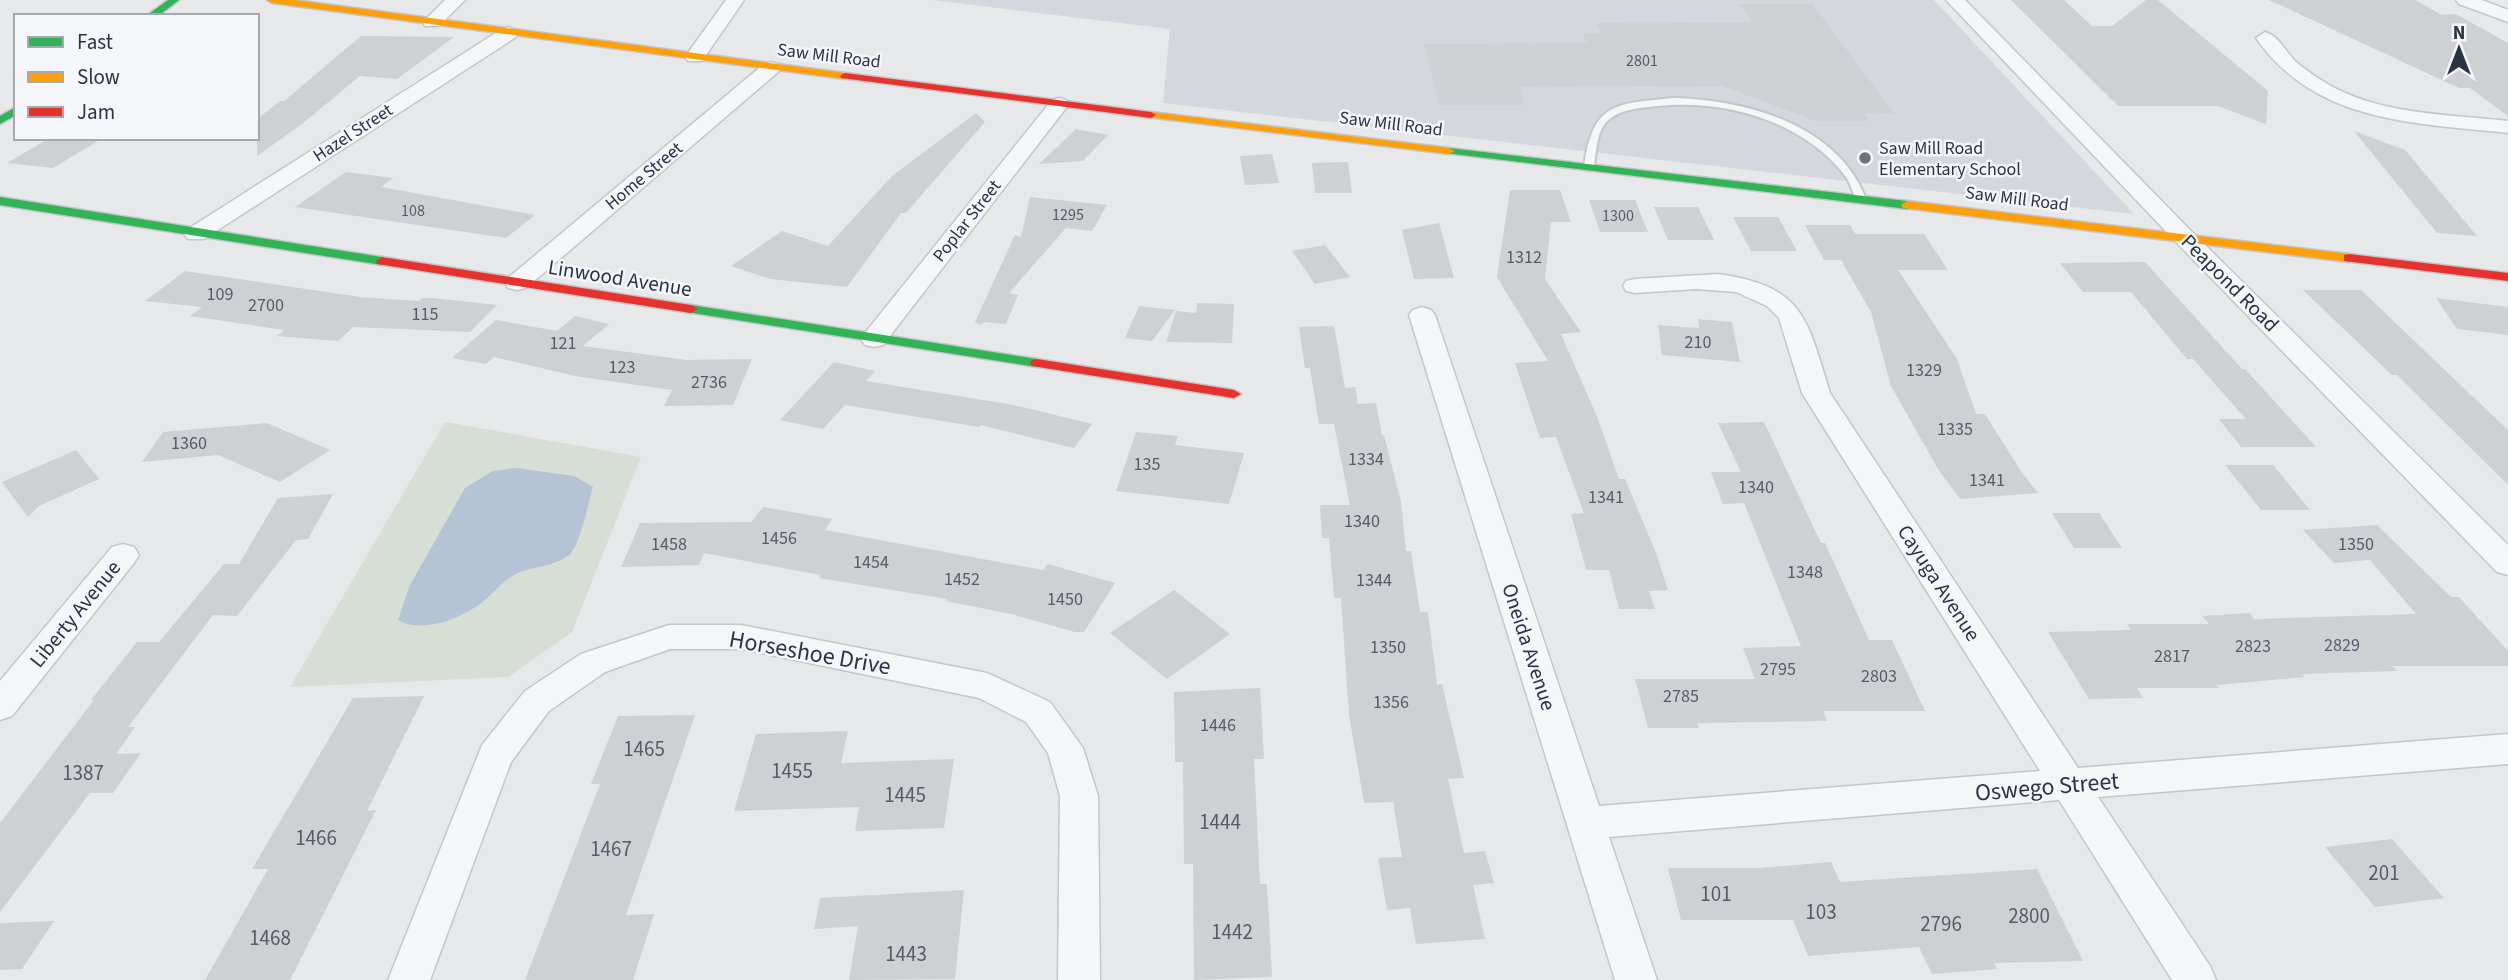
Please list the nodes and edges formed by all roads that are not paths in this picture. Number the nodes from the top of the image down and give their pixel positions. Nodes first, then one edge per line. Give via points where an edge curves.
1 (174, 0) edge
2 (272, 0) edge
3 (456, 0) edge
4 (735, 0) edge
5 (1955, 0) edge
6 (2465, 0) edge
7 (154, 14) edge
8 (2508, 16) edge
9 (432, 22) junction
10 (509, 33) junction
11 (2265, 37) dead end
12 (695, 57) junction
13 (771, 68) junction
14 (1059, 104) junction
15 (2508, 127) edge
16 (1589, 167) junction
17 (1861, 199) junction
18 (0, 201) edge
19 (196, 234) junction
20 (2185, 238) junction
21 (2508, 277) edge
22 (517, 283) junction
23 (1635, 286) dead end
24 (1422, 315) dead end
25 (874, 339) junction
26 (1234, 394) dead end
27 (123, 555) dead end
28 (2508, 564) edge
29 (0, 706) edge
30 (2508, 749) edge
31 (2069, 786) junction
32 (1586, 823) junction
33 (409, 980) edge
34 (1079, 980) edge
35 (1636, 980) edge
36 (2195, 980) edge

1 - 7 street
2 - 9 street, Saw Mill Road
3 - 9 street
4 - 12 street
5 - 20 street, Peapond Road
6 - 8 street
9 - 10 street, Saw Mill Road
10 - 12 street, Saw Mill Road
10 - 19 street, Hazel Street
11 - 15 street via 2282,61 2320,91 2372,111
12 - 13 street, Saw Mill Road
13 - 14 street, Saw Mill Road
13 - 22 street, Home Street
14 - 16 street, Saw Mill Road
14 - 25 street, Poplar Street
16 - 17 street, Saw Mill Road
16 - 17 lane via 1599,124 1623,107 1707,102 1757,112 1791,129 1852,177
17 - 20 street, Saw Mill Road
18 - 19 street, Linwood Avenue
19 - 22 street, Linwood Avenue
20 - 21 street, Saw Mill Road
20 - 28 street, Peapond Road
22 - 25 street, Linwood Avenue
23 - 31 street, Cayuga Avenue via 1685,280 1737,285 1766,295 1790,315 1816,393
24 - 32 street, Oneida Avenue
25 - 26 street, Linwood Avenue
27 - 29 street, Liberty Avenue
30 - 31 street, Oswego Street
31 - 32 street, Oswego Street
31 - 36 street, Cayuga Avenue
32 - 35 street, Oneida Avenue
33 - 34 street, Horseshoe Drive via 495,755 537,701 593,663 670,637 741,637 987,686 1038,712 1065,748 1079,796

